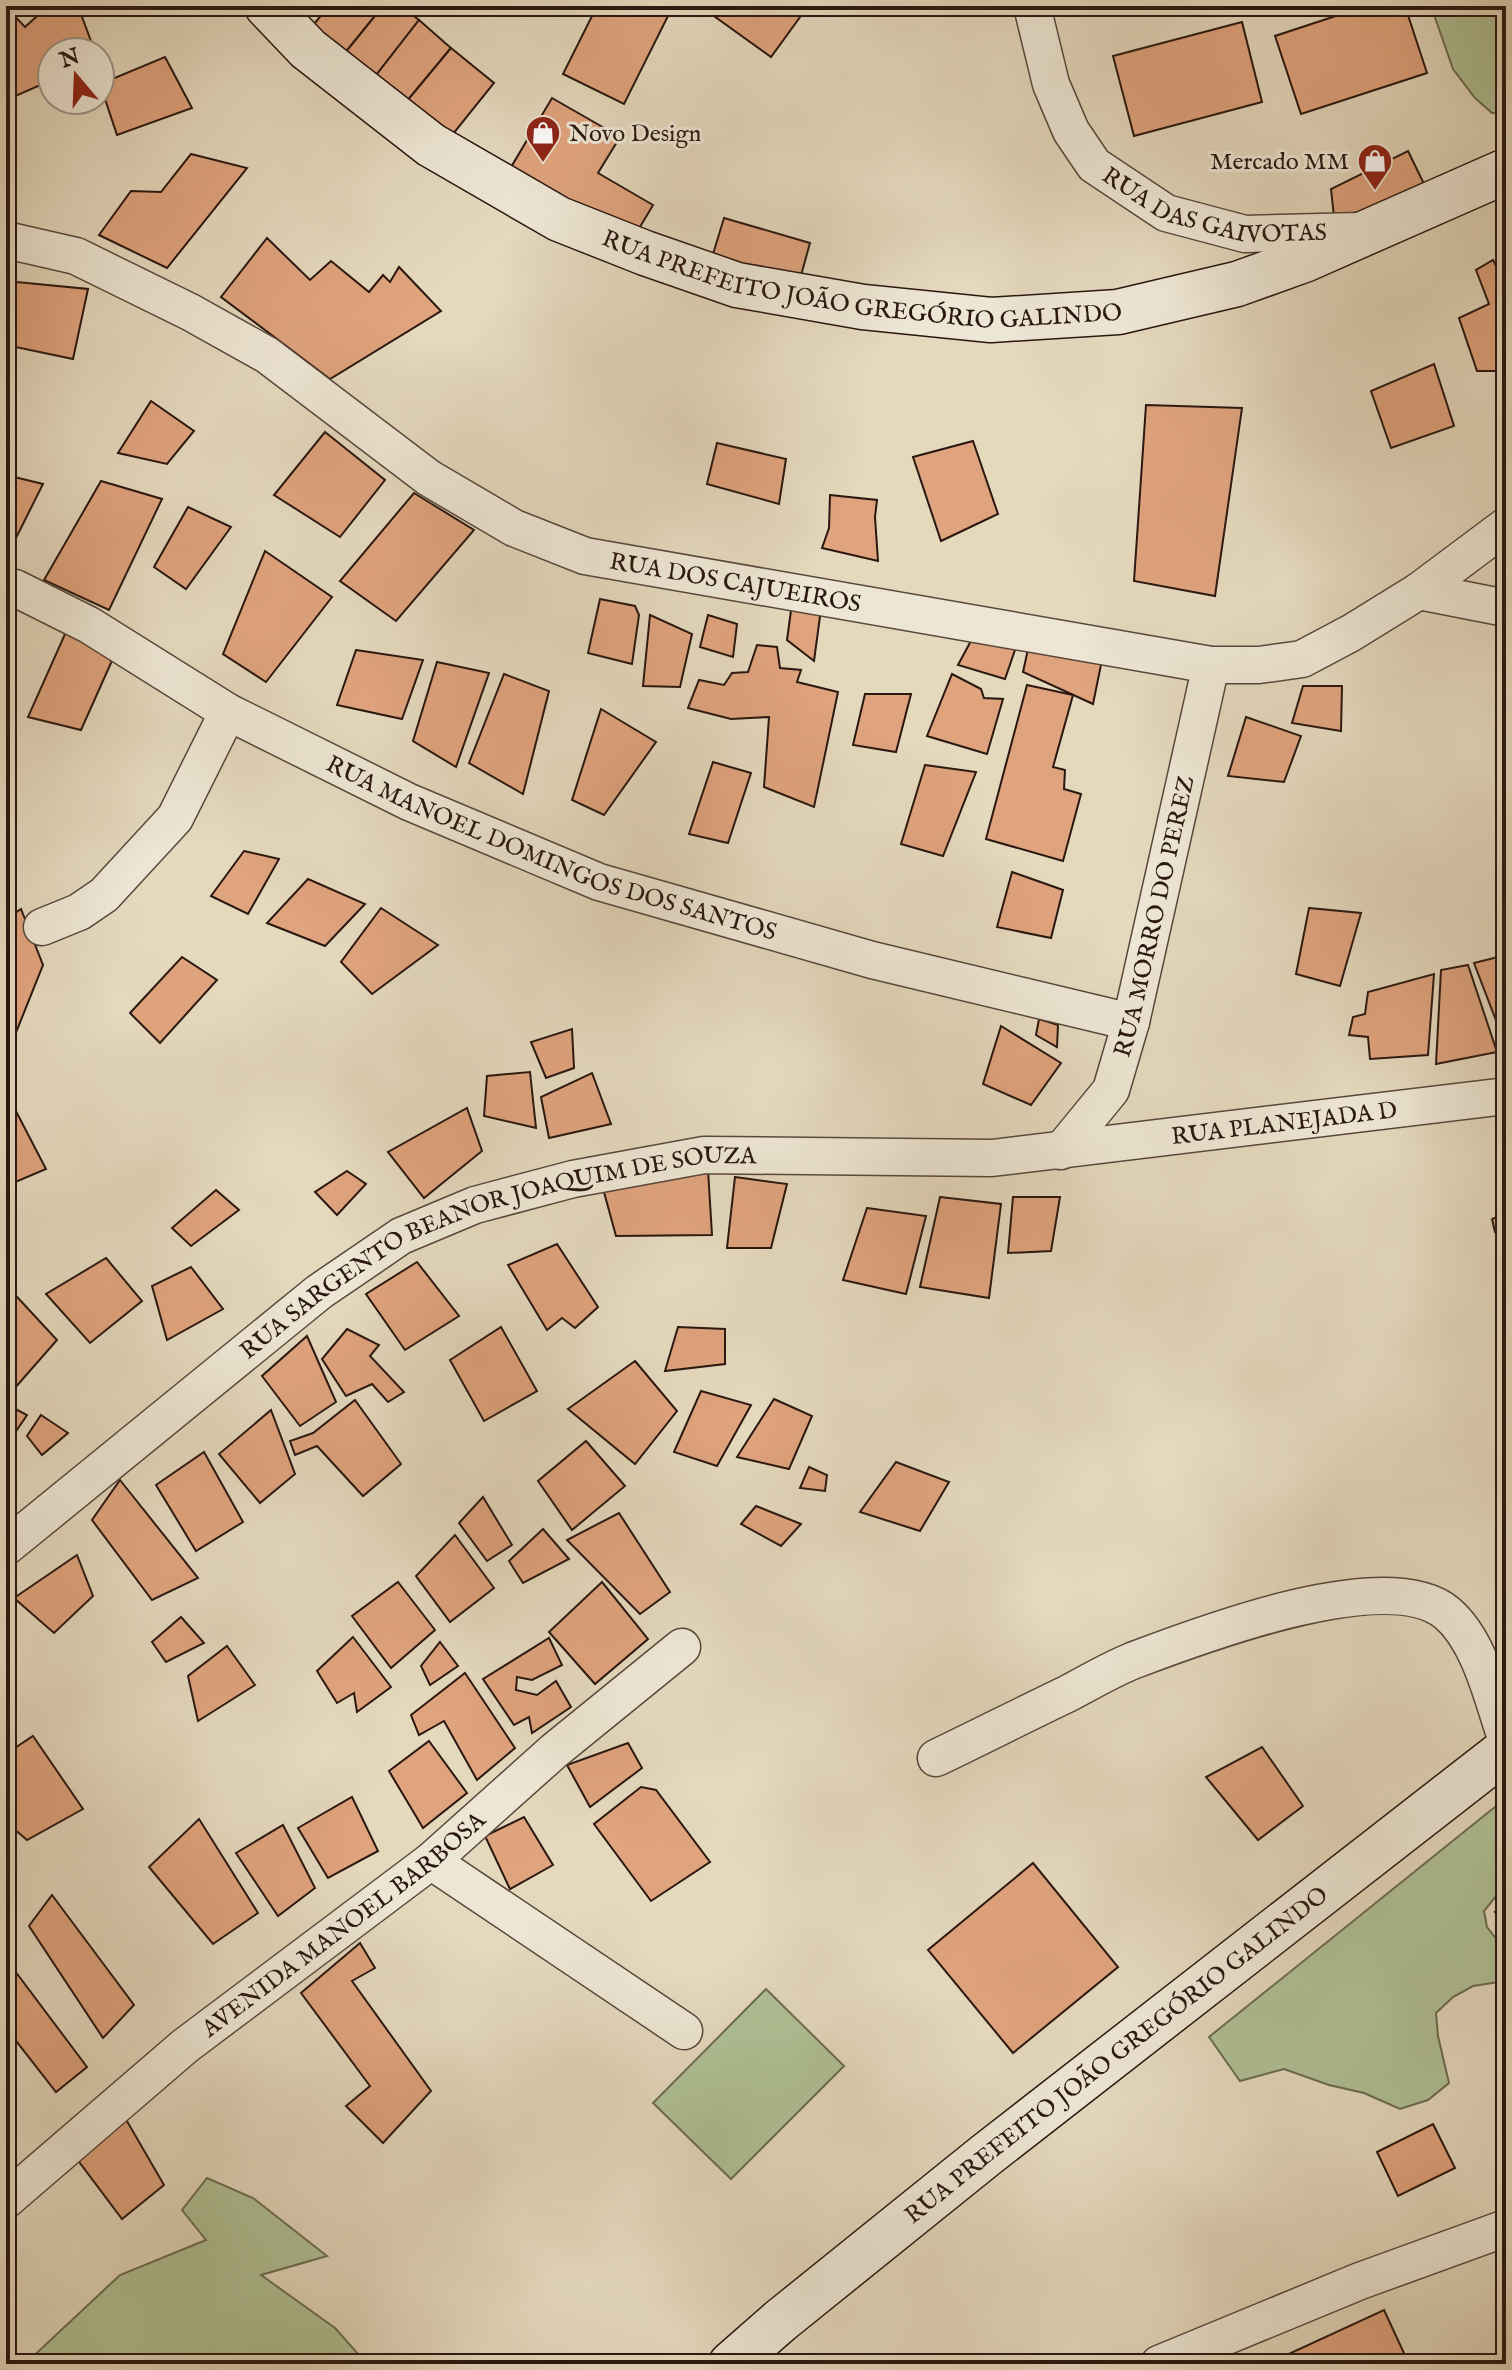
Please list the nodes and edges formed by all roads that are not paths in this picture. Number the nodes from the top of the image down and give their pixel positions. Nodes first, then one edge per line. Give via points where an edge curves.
1 (267, 6) edge
2 (1032, 6) edge
3 (1506, 171) edge
4 (1370, 231) junction
5 (6, 240) edge
6 (1506, 526) edge
7 (6, 586) edge
8 (1419, 591) junction
9 (1506, 608) edge
10 (1211, 665) junction
11 (228, 712) junction
12 (42, 927) dead end
13 (1131, 1022) junction
14 (1506, 1096) edge
15 (1061, 1151) junction
16 (6, 1547) edge
17 (682, 1647) dead end
18 (1506, 1738) edge
19 (1506, 1750) edge
20 (936, 1758) dead end
21 (431, 1861) junction
22 (684, 2031) dead end
23 (6, 2200) edge
24 (1506, 2228) edge
25 (731, 2364) edge
26 (1159, 2364) edge

1 - 4 main road, RUA PREFEITO JOÃO GREGÓRIO GALINDO via 308,49 431,145 559,219 737,285 863,307 991,320 1118,312 1237,284
2 - 4 street, RUA DAS GAIVOTAS via 1051,84 1071,131 1094,165 1166,213 1245,234
3 - 4 main road, RUA PREFEITO JOÃO GREGÓRIO GALINDO
5 - 10 street, RUA DOS CAJUEIROS via 76,256 203,319 267,355 429,478 514,528 585,556
6 - 8 street, RUA DOS CAJUEIROS
7 - 11 street, RUA MANOEL DOMINGOS DOS SANTOS via 89,625
8 - 9 street
8 - 10 street, RUA DOS CAJUEIROS via 1302,659
10 - 13 street, RUA MORRO DO PEREZ
11 - 12 street via 175,818 104,895
11 - 13 street, RUA MANOEL DOMINGOS DOS SANTOS via 409,802 599,882 872,960
13 - 15 street, RUA MORRO DO PEREZ via 1111,1090
14 - 15 street, RUA PLANEJADA D
15 - 16 street, RUA SARGENTO BEANOR JOAQUIM DE SOUZA via 992,1158 704,1155 573,1179 475,1205 401,1236 319,1292
17 - 21 street, AVENIDA MANOEL BARBOSA
18 - 20 street via 1472,1641 1458,1624 1445,1611 1418,1600 1378,1595 1319,1602 1261,1617 1130,1662
19 - 25 main road, RUA PREFEITO JOÃO GREGÓRIO GALINDO via 986,2155
21 - 22 street
21 - 23 street, AVENIDA MANOEL BARBOSA via 185,2046
24 - 26 street

